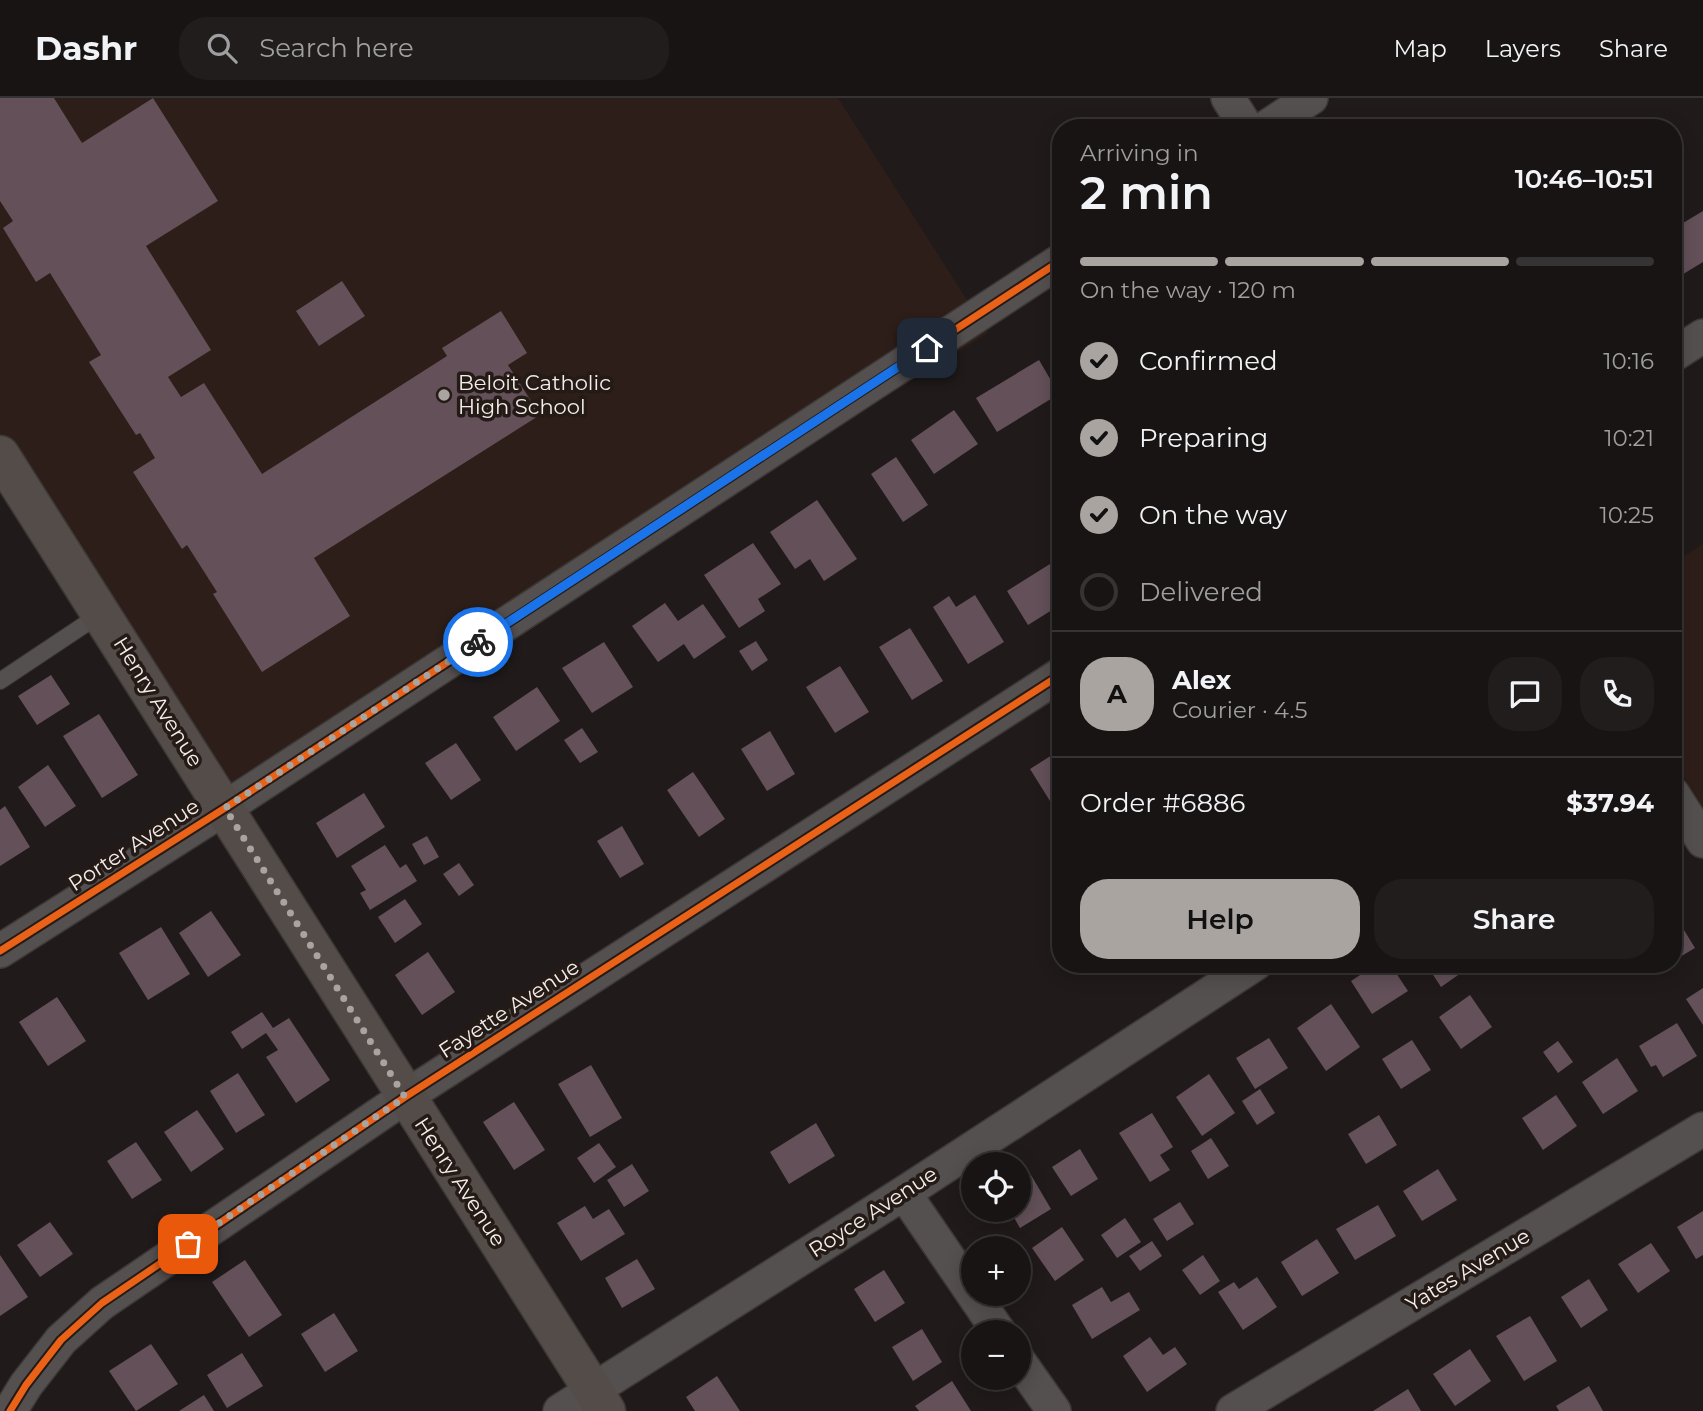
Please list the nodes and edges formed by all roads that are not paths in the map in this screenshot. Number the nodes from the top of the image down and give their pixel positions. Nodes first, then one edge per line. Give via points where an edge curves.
1 (1228, 98) edge
2 (1311, 98) edge
3 (1241, 119) edge
4 (1279, 119) edge
5 (1052, 266) edge
6 (1703, 336) edge
7 (1682, 349) edge
8 (0, 455) edge
9 (102, 613) junction
10 (1052, 680) edge
11 (0, 681) edge
12 (1682, 805) edge
13 (225, 808) junction
14 (1700, 828) edge
15 (0, 951) edge
16 (1241, 973) edge
17 (405, 1097) junction
18 (1703, 1129) edge
19 (904, 1193) junction
20 (991, 1320) edge
21 (1031, 1378) edge
22 (600, 1400) edge
23 (10, 1411) edge
24 (560, 1411) edge
25 (1054, 1411) edge
26 (1233, 1411) edge

1 - 3 street
2 - 4 street
5 - 13 street, Porter Avenue
6 - 7 street
8 - 9 street, Henry Avenue
9 - 11 lane
9 - 13 street, Henry Avenue
10 - 17 street, Fayette Avenue
12 - 14 street
13 - 15 street, Porter Avenue
13 - 17 street, Henry Avenue
16 - 19 street, Royce Avenue
17 - 22 street, Henry Avenue
17 - 23 street, Fayette Avenue via 102,1303 61,1340
18 - 26 street, Yates Avenue
19 - 20 street
19 - 22 street, Royce Avenue
21 - 25 street
22 - 24 street, Royce Avenue

